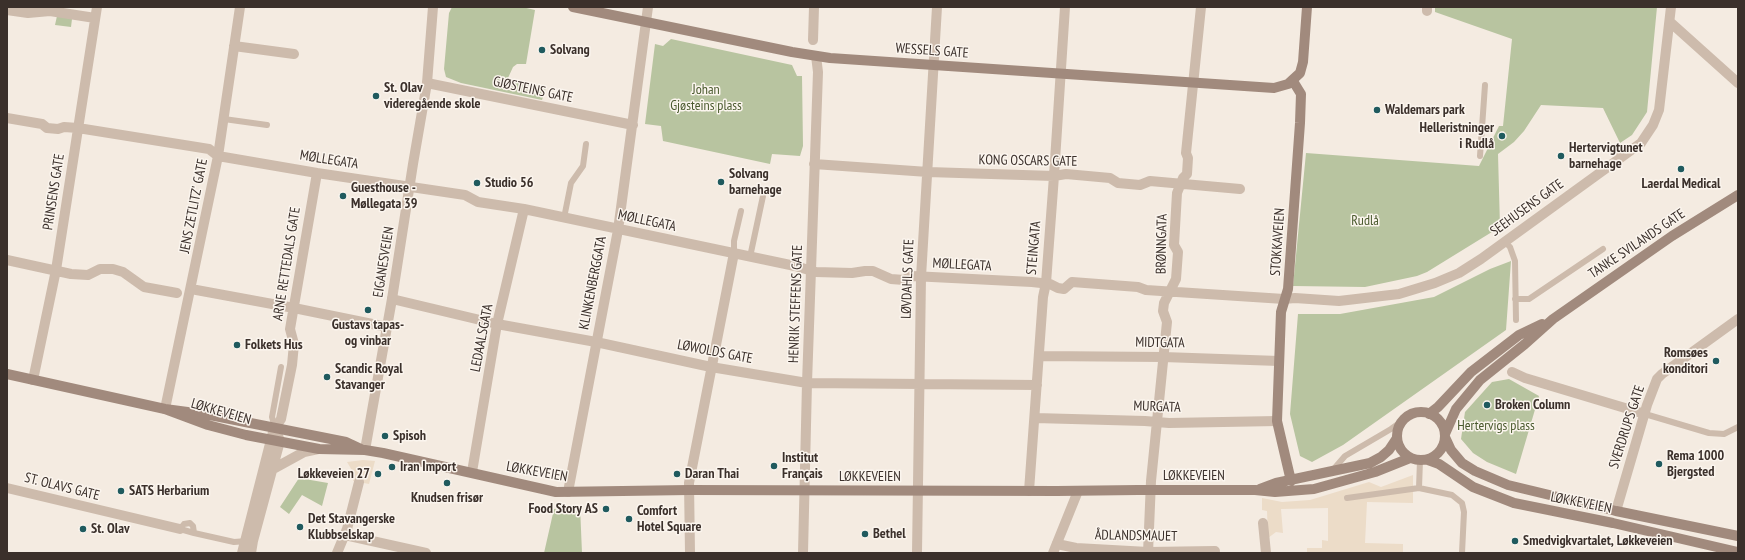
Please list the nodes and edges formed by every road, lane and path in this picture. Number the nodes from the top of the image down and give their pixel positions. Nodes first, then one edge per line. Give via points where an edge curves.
1 (97, 7) edge
2 (240, 7) edge
3 (433, 7) edge
4 (573, 7) edge
5 (648, 7) edge
6 (814, 7) edge
7 (937, 7) edge
8 (1065, 7) edge
9 (1201, 7) edge
10 (1307, 7) edge
11 (1671, 7) edge
12 (7, 10) edge
13 (95, 18) junction
14 (645, 22) junction
15 (1670, 22) junction
16 (814, 40) dead end
17 (234, 46) junction
18 (294, 54) dead end
19 (816, 56) junction
20 (934, 65) junction
21 (1060, 72) junction
22 (1293, 81) junction
23 (1193, 82) junction
24 (428, 83) junction
25 (1738, 83) edge
26 (1486, 85) dead end
27 (7, 118) edge
28 (224, 120) junction
29 (267, 125) dead end
30 (632, 125) junction
31 (78, 128) junction
32 (586, 144) dead end
33 (1613, 149) dead end
34 (218, 156) junction
35 (1480, 156) dead end
36 (1620, 159) junction
37 (814, 164) junction
38 (928, 172) junction
39 (316, 173) junction
40 (1054, 176) junction
41 (1181, 184) junction
42 (410, 186) junction
43 (1240, 188) dead end
44 (1738, 195) edge
45 (763, 196) dead end
46 (524, 209) junction
47 (741, 211) dead end
48 (564, 218) junction
49 (618, 230) junction
50 (1504, 242) junction
51 (1603, 249) dead end
52 (734, 253) junction
53 (750, 257) junction
54 (7, 260) edge
55 (56, 270) junction
56 (811, 270) junction
57 (921, 277) junction
58 (1046, 283) junction
59 (191, 289) junction
60 (1169, 292) junction
61 (177, 293) dead end
62 (392, 299) junction
63 (1284, 299) junction
64 (1516, 299) junction
65 (294, 308) junction
66 (1553, 319) junction
67 (1738, 319) edge
68 (1516, 320) dead end
69 (498, 324) junction
70 (387, 328) junction
71 (596, 342) junction
72 (1040, 356) junction
73 (1163, 357) junction
74 (1279, 360) junction
75 (711, 367) junction
76 (1512, 372) dead end
77 (7, 374) edge
78 (33, 380) junction
79 (807, 383) junction
80 (920, 385) junction
81 (1037, 385) junction
82 (165, 409) junction
83 (1429, 414) junction
84 (1645, 414) junction
85 (1035, 418) junction
86 (1405, 419) junction
87 (1277, 421) junction
88 (1157, 422) junction
89 (1738, 427) edge
90 (275, 428) junction
91 (1445, 435) junction
92 (1397, 438) junction
93 (275, 440) junction
94 (319, 449) junction
95 (365, 450) junction
96 (1419, 459) junction
97 (273, 469) junction
98 (472, 472) junction
99 (1331, 472) junction
100 (1291, 481) junction
101 (359, 482) dead end
102 (7, 488) edge
103 (1419, 488) junction
104 (688, 490) junction
105 (805, 490) junction
106 (1151, 490) junction
107 (1260, 490) junction
108 (918, 491) junction
109 (1029, 491) junction
110 (1078, 491) junction
111 (568, 492) junction
112 (1347, 498) dead end
113 (1616, 511) junction
114 (1263, 523) dead end
115 (180, 529) joint
116 (345, 535) junction
117 (1738, 536) edge
118 (249, 541) junction
119 (1055, 548) edge
120 (1216, 551) dead end
121 (1148, 552) edge
122 (1738, 552) edge
123 (242, 553) edge
124 (251, 553) edge
125 (338, 553) edge
126 (426, 553) edge
127 (690, 553) edge
128 (803, 553) edge
129 (917, 553) edge
130 (1266, 553) edge
131 (1462, 553) edge

1 - 13 street, PRINSENS GATE
2 - 17 street, JENS ZETLITZ' GATE
3 - 24 street, EIGANESVEIEN
4 - 14 main road, WESSELS GATE
5 - 14 street, KLINKENBERGGATA
6 - 16 street
7 - 20 street, LØVDAHLS GATE
8 - 21 street, STEINGATA
9 - 23 street, BRØNNGATA
10 - 22 main road via 1302,67
11 - 15 street, SEEHUSENS GATE
12 - 13 street via 28,13 50,11
13 - 31 street, PRINSENS GATE
14 - 19 main road, WESSELS GATE
14 - 30 street, KLINKENBERGGATA
15 - 25 street
15 - 36 street, SEEHUSENS GATE via 1656,118 1641,143
17 - 18 street
17 - 28 street, JENS ZETLITZ' GATE
19 - 20 main road, WESSELS GATE
19 - 37 street, HENRIK STEFFENS GATE via 818,64
20 - 21 main road, WESSELS GATE
20 - 38 street, LØVDAHLS GATE
21 - 23 main road, WESSELS GATE
21 - 40 street, STEINGATA
22 - 23 main road, WESSELS GATE via 1274,88
22 - 63 main road, STOKKAVEIEN via 1301,94 1300,123 1288,289
23 - 41 street, BRØNNGATA via 1186,153 1187,174
24 - 30 street, GJØSTEINS GATE
24 - 42 street, EIGANESVEIEN
26 - 35 lane
27 - 31 street, MØLLEGATA via 42,124 47,128
28 - 29 lane
28 - 34 street, JENS ZETLITZ' GATE
30 - 49 street, KLINKENBERGGATA
31 - 34 street, MØLLEGATA via 208,149
31 - 55 street, PRINSENS GATE
32 - 48 lane via 584,166 571,183
33 - 36 lane
34 - 39 street, MØLLEGATA
34 - 59 street, JENS ZETLITZ' GATE
36 - 50 street, SEEHUSENS GATE
37 - 38 street, KONG OSCARS GATE
37 - 56 street, HENRIK STEFFENS GATE
38 - 40 street, KONG OSCARS GATE
38 - 57 street, LØVDAHLS GATE
39 - 42 street, MØLLEGATA
39 - 65 street, ARNE RETTEDALS GATE
40 - 41 street, KONG OSCARS GATE via 1066,174 1110,178 1118,183 1140,185 1150,181
40 - 58 street, STEINGATA
41 - 43 street, KONG OSCARS GATE
41 - 60 street, BRØNNGATA via 1177,194 1174,245 1178,252 1176,279
42 - 46 street, MØLLEGATA via 465,195 478,202
42 - 62 street, EIGANESVEIEN
44 - 66 main road, TANKE SVILANDS GATE via 1672,236
45 - 53 lane
46 - 48 street, MØLLEGATA
46 - 69 street, LEDAALSGATA
47 - 52 lane
48 - 49 street, MØLLEGATA
49 - 52 street, MØLLEGATA
49 - 71 street, KLINKENBERGGATA
50 - 63 street, SEEHUSENS GATE via 1459,273 1399,294 1339,301
50 - 64 lane via 1510,246 1515,261
51 - 64 lane via 1529,299
52 - 53 street, MØLLEGATA
52 - 75 street
53 - 56 street, MØLLEGATA
54 - 55 street
55 - 61 street via 88,275 100,269 113,269 123,272 144,287
55 - 78 street, PRINSENS GATE
56 - 57 street, MØLLEGATA via 852,274 874,271 891,279 904,280 912,276
56 - 79 street, HENRIK STEFFENS GATE
57 - 58 street, MØLLEGATA
57 - 80 street, LØVDAHLS GATE
58 - 60 street, MØLLEGATA via 1064,289 1072,282
58 - 72 street, STEINGATA
59 - 65 street
59 - 82 street, JENS ZETLITZ' GATE
60 - 63 street, MØLLEGATA
60 - 73 street, BRØNNGATA via 1164,307 1167,322
62 - 69 street, LØWOLDS GATE
62 - 70 street, EIGANESVEIEN
63 - 74 main road, STOKKAVEIEN via 1281,309
64 - 68 lane
65 - 70 street
65 - 90 street, ARNE RETTEDALS GATE via 290,329 294,344 286,366 281,419
66 - 83 main road, TANKE SVILANDS GATE via 1520,335 1471,372
66 - 91 main road, TANKE SVILANDS GATE via 1480,380 1456,409
67 - 84 street, SVERDRUPS GATE via 1657,379
69 - 71 street, LØWOLDS GATE
69 - 98 street, LEDAALSGATA
70 - 95 street, EIGANESVEIEN
71 - 75 street, LØWOLDS GATE
71 - 111 street, KLINKENBERGGATA
72 - 73 street, MIDTGATA
72 - 81 street, STEINGATA
73 - 74 street, MIDTGATA
73 - 88 street, BRØNNGATA
74 - 87 main road, STOKKAVEIEN
75 - 79 street, LØWOLDS GATE
75 - 104 street
76 - 84 street
77 - 78 main road, LØKKEVEIEN
78 - 82 main road, LØKKEVEIEN
79 - 80 street, LØWOLDS GATE
79 - 105 street, HENRIK STEFFENS GATE
80 - 81 street, LØWOLDS GATE
80 - 108 street, LØVDAHLS GATE
81 - 85 street, STEINGATA
82 - 90 main road, LØKKEVEIEN
82 - 93 main road, LØKKEVEIEN via 208,425
83 - 86 main road via 1421,412
83 - 91 main road via 1437,418
84 - 89 lane via 1714,434 1724,434
84 - 113 street, SVERDRUPS GATE
85 - 88 street, MURGATA
85 - 109 street, STEINGATA
86 - 92 main road via 1397,431
86 - 99 lane via 1345,456
87 - 88 street, MURGATA
87 - 100 main road, STOKKAVEIEN
88 - 106 street, BRØNNGATA
90 - 93 street, ARNE RETTEDALS GATE
90 - 95 main road, LØKKEVEIEN via 346,442
91 - 96 main road via 1438,453
91 - 113 main road, LØKKEVEIEN via 1451,450 1462,463 1494,480 1521,489
92 - 96 main road via 1403,453
92 - 99 main road, LØKKEVEIEN via 1381,457
93 - 94 main road, LØKKEVEIEN
93 - 97 street, ARNE RETTEDALS GATE
93 - 118 street, ARNE RETTEDALS GATE
94 - 95 main road, LØKKEVEIEN
94 - 97 street via 304,452
95 - 98 main road, LØKKEVEIEN
96 - 103 lane
96 - 107 main road, LØKKEVEIEN via 1314,489 1275,492
96 - 122 main road, LØKKEVEIEN via 1439,464 1473,487 1514,503
97 - 118 street, ARNE RETTEDALS GATE
98 - 111 main road, LØKKEVEIEN via 542,490
99 - 100 main road, LØKKEVEIEN
100 - 107 main road, LØKKEVEIEN via 1276,483
101 - 116 street
102 - 115 street, ST. OLAVS GATE
103 - 112 lane
103 - 131 lane via 1452,495 1462,503
104 - 105 main road, LØKKEVEIEN
104 - 111 main road, LØKKEVEIEN
104 - 127 street
105 - 108 main road, LØKKEVEIEN
105 - 128 street, HENRIK STEFFENS GATE
106 - 107 main road, LØKKEVEIEN
106 - 110 main road, LØKKEVEIEN
106 - 121 street, BRØNNGATA
108 - 109 main road, LØKKEVEIEN
108 - 129 street, LØVDAHLS GATE
109 - 110 main road, LØKKEVEIEN
110 - 119 street
113 - 117 main road, LØKKEVEIEN
114 - 130 street
115 - 118 lane via 184,524 190,523 194,526 194,533 234,542
116 - 125 street
116 - 126 street
118 - 123 street, ARNE RETTEDALS GATE
118 - 124 street, ARNE RETTEDALS GATE
119 - 121 street, ÅDLANDSMAUET
120 - 121 street, ÅDLANDSMAUET

